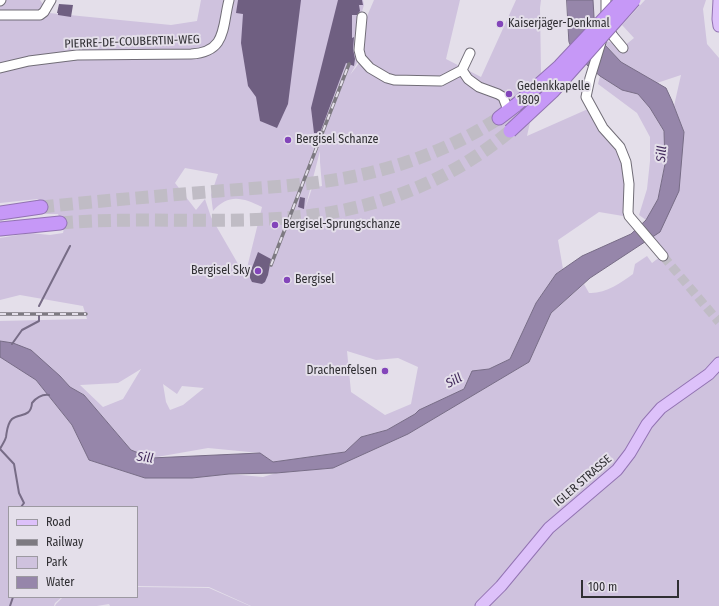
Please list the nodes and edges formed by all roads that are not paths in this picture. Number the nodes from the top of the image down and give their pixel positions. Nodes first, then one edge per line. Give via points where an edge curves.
1 (51, 0) edge
2 (229, 0) edge
3 (606, 0) edge
4 (622, 0) edge
5 (634, 0) edge
6 (719, 0) edge
7 (0, 15) edge
8 (362, 18) dead end
9 (719, 21) edge
10 (606, 23) junction
11 (623, 48) dead end
12 (470, 53) dead end
13 (0, 68) edge
14 (462, 70) junction
15 (508, 111) joint
16 (510, 131) tunnel mouth
17 (41, 207) tunnel mouth
18 (0, 213) edge
19 (60, 222) tunnel mouth
20 (0, 229) edge
21 (663, 256) tunnel mouth
22 (719, 363) edge
23 (481, 606) edge

1 - 7 street via 41,15
2 - 13 street, PIERRE-DE-COUBERTIN-WEG via 220,37 209,51 191,54 77,55 29,61
3 - 10 street
4 - 15 highway, bridge via 560,66
5 - 16 highway, bridge via 553,91
6 - 9 main road
8 - 14 street via 359,50 361,58 370,68 386,78 441,81
10 - 11 street
10 - 21 street via 586,97 603,128 620,146 626,162 629,184 628,212 634,223
12 - 14 street
14 - 15 street via 468,79 479,87 503,97
17 - 18 highway
19 - 20 highway
22 - 23 main road, IGLER STRASSE via 709,374 662,408 647,424 617,470 550,528

